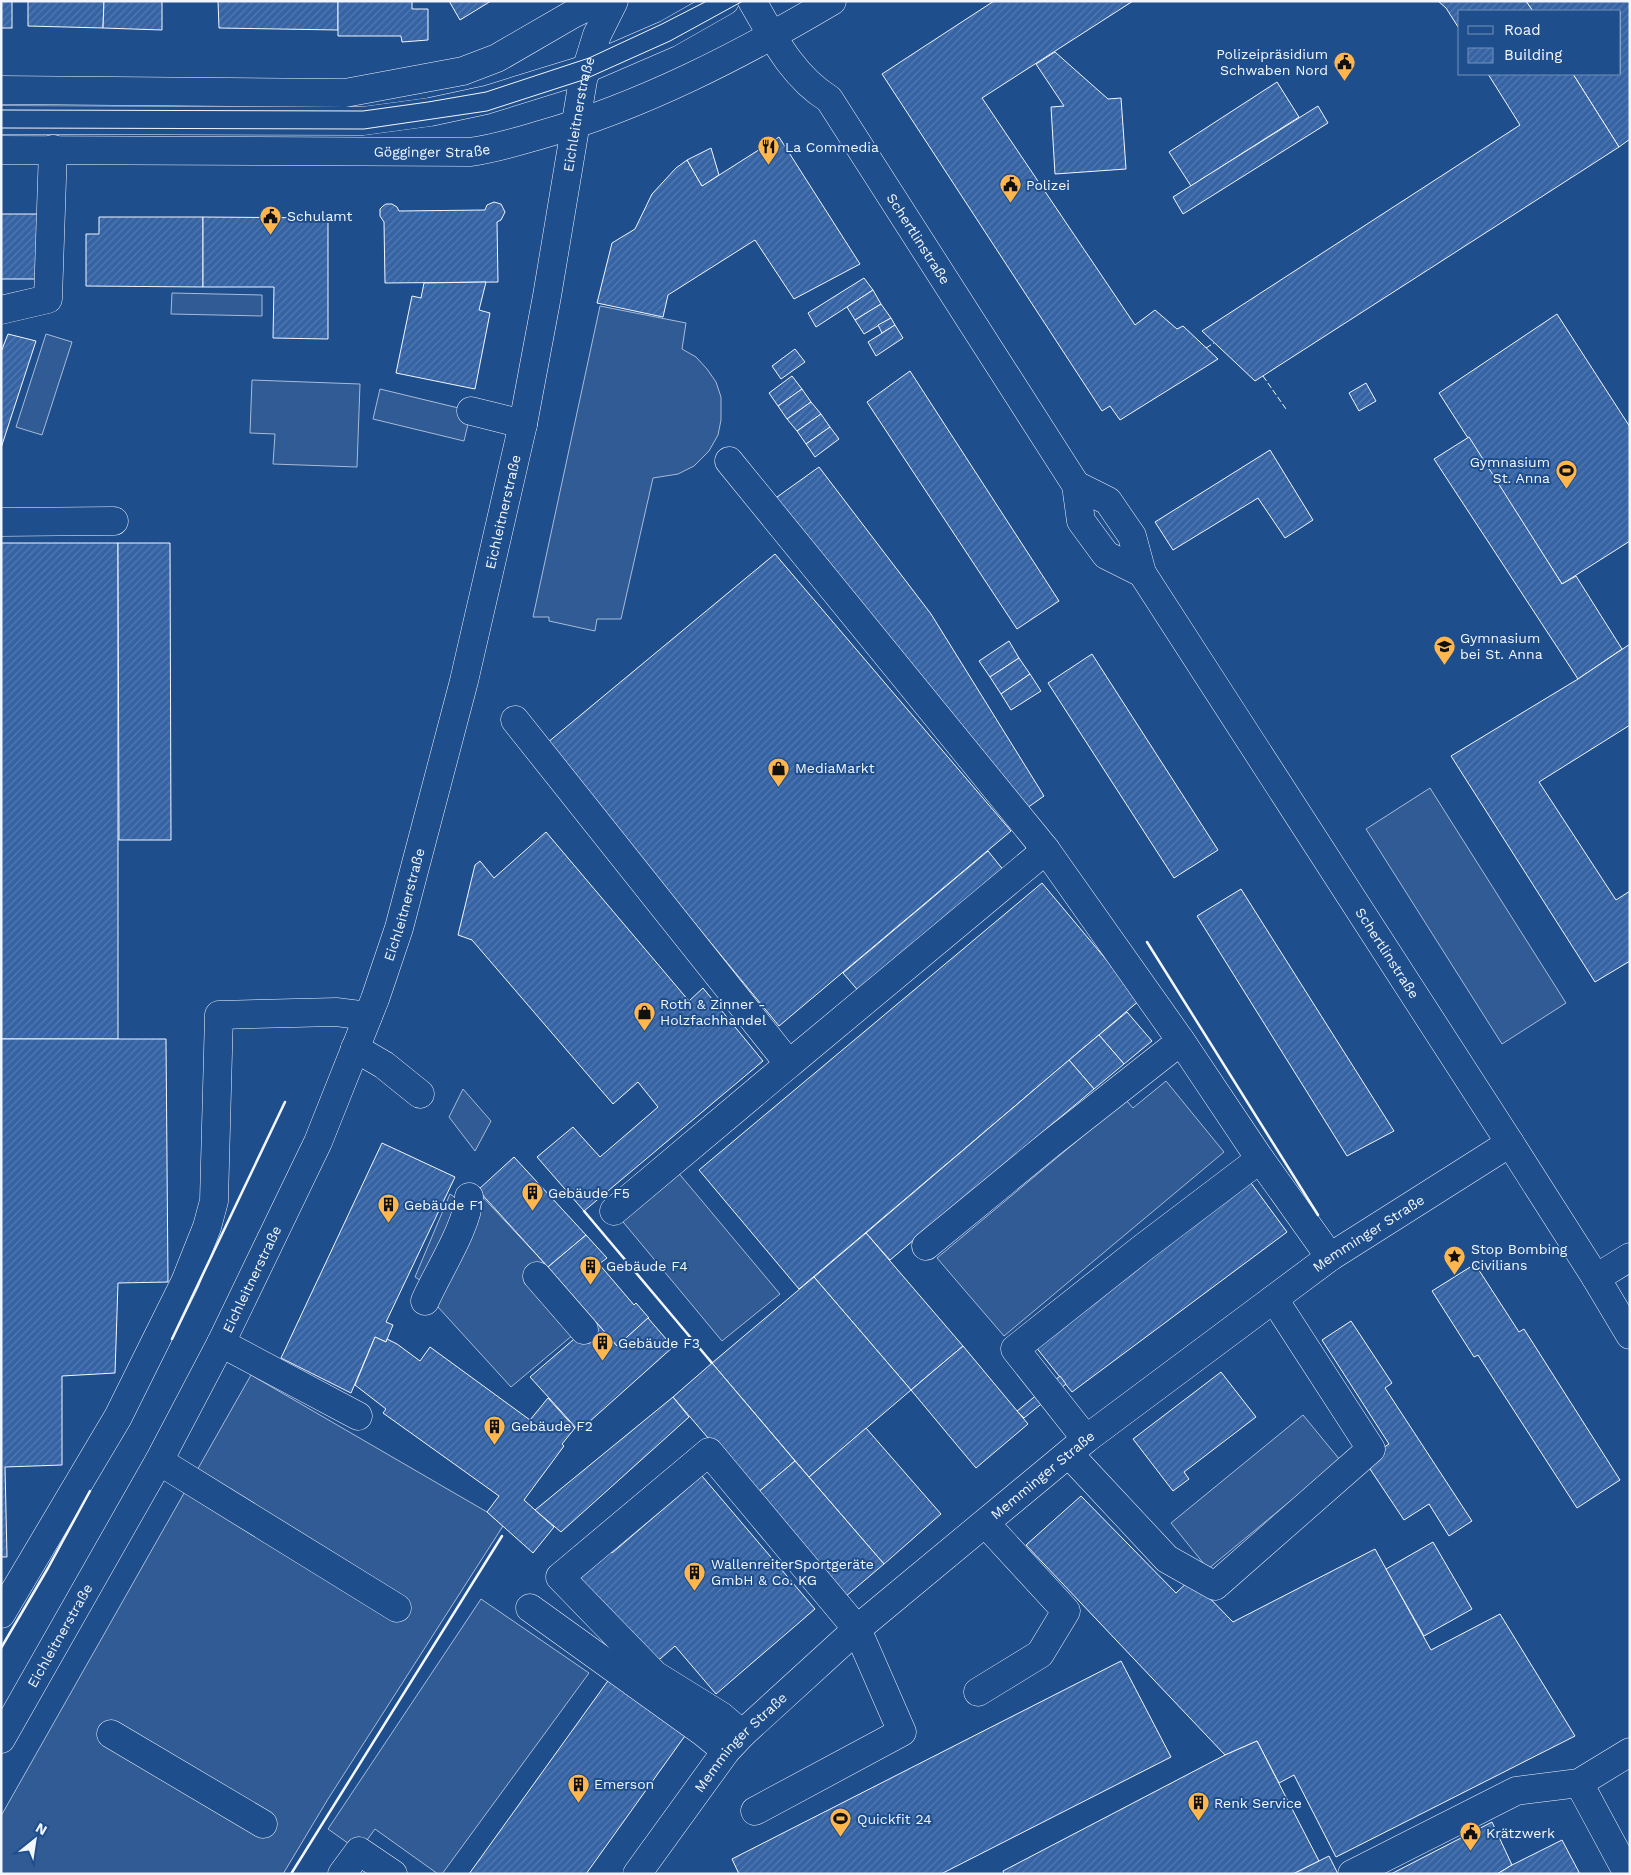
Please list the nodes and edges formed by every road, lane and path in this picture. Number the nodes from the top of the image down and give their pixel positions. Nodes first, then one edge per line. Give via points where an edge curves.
1 (600, 1) edge
2 (614, 1) edge
3 (725, 1) edge
4 (752, 1) edge
5 (832, 1) edge
6 (772, 36) junction
7 (586, 69) junction
8 (1, 90) edge
9 (1, 120) edge
10 (576, 125) junction
11 (53, 149) junction
12 (1, 150) edge
13 (1, 310) edge
14 (471, 411) dead end
15 (523, 424) junction
16 (730, 461) dead end
17 (114, 521) dead end
18 (1, 522) edge
19 (515, 720) dead end
20 (1046, 850) junction
21 (368, 1016) junction
22 (1181, 1041) junction
23 (356, 1048) junction
24 (789, 1064) junction
25 (420, 1094) dead end
26 (1510, 1143) junction
27 (1260, 1159) junction
28 (469, 1197) dead end
29 (614, 1211) dead end
30 (926, 1246) dead end
31 (1330, 1257) junction
32 (1630, 1257) edge
33 (537, 1276) dead end
34 (1596, 1278) junction
35 (1274, 1299) junction
36 (425, 1301) dead end
37 (584, 1330) dead end
38 (1630, 1335) edge
39 (221, 1343) junction
40 (358, 1416) dead end
41 (1077, 1446) junction
42 (159, 1461) junction
43 (986, 1524) junction
44 (397, 1608) dead end
45 (530, 1608) dead end
46 (1, 1614) edge
47 (858, 1629) junction
48 (978, 1692) dead end
49 (111, 1734) dead end
50 (1, 1740) edge
51 (734, 1742) junction
52 (1630, 1752) edge
53 (1579, 1783) junction
54 (755, 1811) dead end
55 (263, 1824) dead end
56 (342, 1874) edge
57 (394, 1874) edge
58 (637, 1874) edge
59 (1352, 1874) edge
60 (1628, 1874) edge

1 - 8 main road via 497,58 464,71 345,93
2 - 7 main road, Eichleitnerstraße via 597,35
3 - 7 main road via 667,34
4 - 6 main road, Schertlinstraße
5 - 6 main road, Gögginger Straße
6 - 10 main road, Gögginger Straße via 639,100
6 - 26 main road, Schertlinstraße via 792,66 813,89 828,98 1076,485 1081,521 1106,555 1142,573
7 - 9 main road via 486,100 363,121
7 - 10 main road, Eichleitnerstraße
10 - 11 main road, Gögginger Straße via 489,150 470,152
10 - 15 main road, Eichleitnerstraße
11 - 12 main road, Gögginger Straße
11 - 13 main road via 48,300
14 - 15 main road
15 - 21 main road, Eichleitnerstraße via 464,681 398,928
16 - 20 main road
17 - 18 main road
19 - 24 main road
20 - 22 main road
20 - 24 main road
21 - 23 main road, Eichleitnerstraße
21 - 46 main road via 336,1012 218,1015 214,1200 207,1228 185,1282 118,1416
22 - 27 main road
22 - 30 main road
23 - 25 main road via 384,1065
23 - 39 main road, Eichleitnerstraße via 318,1142
24 - 29 main road
26 - 31 main road, Memminger Straße
26 - 34 main road, Schertlinstraße
27 - 31 main road
27 - 41 main road via 1015,1349
28 - 36 main road via 469,1207
31 - 35 main road, Memminger Straße
32 - 34 main road
33 - 37 main road
34 - 38 main road, Schertlinstraße
35 - 41 main road, Memminger Straße
35 - 41 main road via 1371,1449 1215,1586 1167,1559
39 - 40 main road
39 - 42 main road, Eichleitnerstraße
41 - 43 main road, Memminger Straße
42 - 44 main road
42 - 50 main road, Eichleitnerstraße
43 - 47 main road, Memminger Straße
43 - 48 main road via 1066,1612 1040,1654
45 - 51 main road via 704,1733
47 - 51 main road, Memminger Straße
47 - 51 main road via 709,1452 560,1577 655,1675 721,1716
47 - 54 main road via 902,1732
49 - 55 main road
51 - 58 main road, Memminger Straße
52 - 53 main road
53 - 59 main road via 1516,1791
53 - 60 main road
56 - 57 main road via 359,1851

